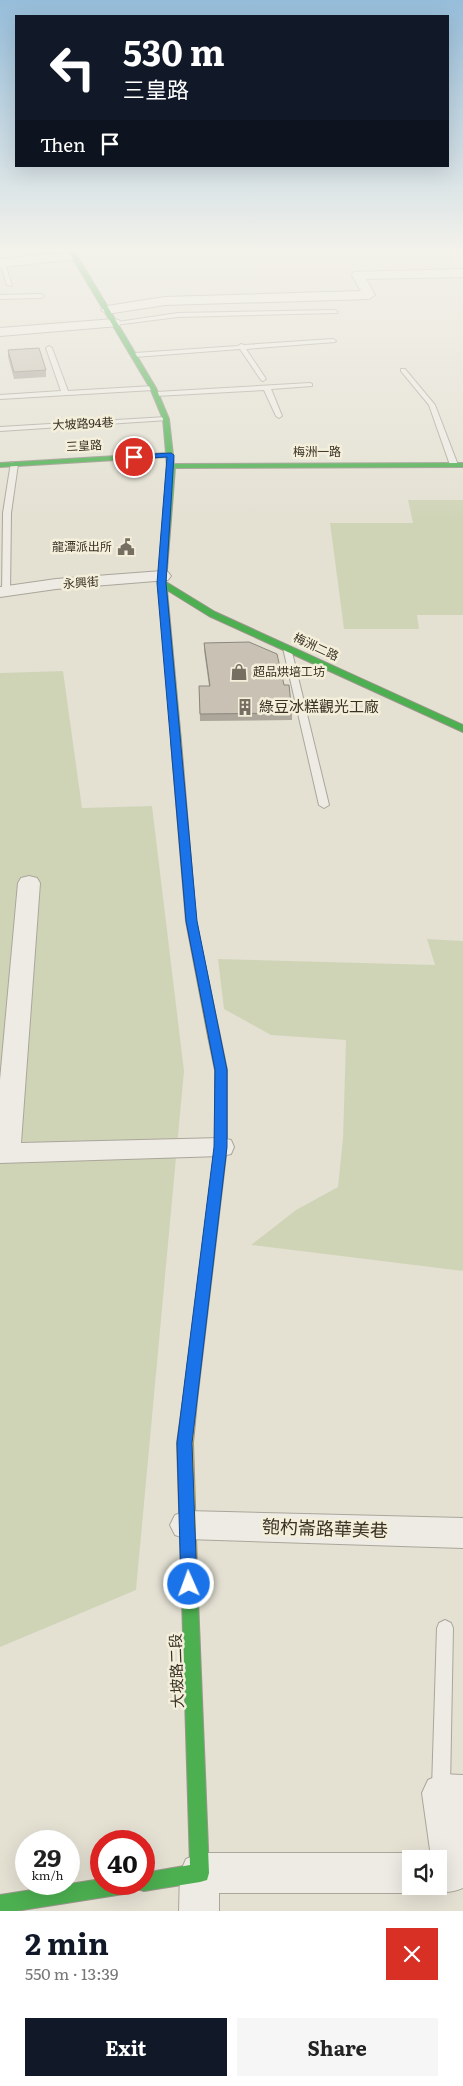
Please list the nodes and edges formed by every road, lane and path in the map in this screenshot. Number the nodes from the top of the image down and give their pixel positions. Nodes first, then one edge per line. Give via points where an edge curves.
1 (126, 341) edge
2 (330, 341) edge
3 (241, 346) junction
4 (49, 348) dead end
5 (135, 354) junction
6 (403, 370) dead end
7 (263, 378) dead end
8 (310, 385) dead end
9 (267, 388) junction
10 (154, 391) junction
11 (64, 393) junction
12 (0, 397) edge
13 (279, 416) dead end
14 (166, 419) junction
15 (0, 428) edge
16 (171, 460) junction
17 (14, 464) junction
18 (459, 465) edge
19 (0, 466) edge
20 (3, 515) edge
21 (162, 580) junction
22 (3, 592) edge
23 (287, 648) junction
24 (463, 729) edge
25 (324, 805) dead end
26 (29, 883) dead end
27 (10, 983) edge
28 (221, 1147) junction
29 (3, 1153) edge
30 (187, 1525) junction
31 (463, 1534) edge
32 (445, 1628) dead end
33 (452, 1793) edge
34 (200, 1873) junction
35 (402, 1873) edge
36 (447, 1873) edge
37 (155, 1880) edge
38 (90, 1890) edge
39 (0, 1904) edge
40 (199, 1911) edge

1 - 5 street, 大坡路二段
2 - 3 lane
3 - 5 lane
3 - 7 lane
4 - 11 lane
5 - 10 street, 大坡路二段
6 - 18 lane via 432,405
8 - 9 lane
9 - 10 lane
9 - 13 lane
10 - 11 lane
10 - 14 street, 大坡路二段
11 - 12 lane
14 - 15 lane, 大坡路94巷
14 - 16 street, 大坡路二段
16 - 17 street, 三皇路
16 - 18 street, 梅洲一路
16 - 21 street, 大坡路二段
17 - 19 street, 三皇路
17 - 20 lane
20 - 22 lane
21 - 22 street, 永興街 via 56,584
21 - 23 street, 梅洲二路 via 212,614
21 - 28 street, 大坡路二段 via 191,921 221,1070
23 - 24 street, 梅洲二路
23 - 25 lane
26 - 27 street
27 - 29 street
28 - 29 street
28 - 30 street, 大坡路二段 via 184,1443
30 - 31 street, 匏杓崙路華美巷
30 - 34 street, 大坡路二段
32 - 33 lane
33 - 36 street via 453,1873
34 - 35 street
34 - 37 street
34 - 40 street
38 - 39 street

